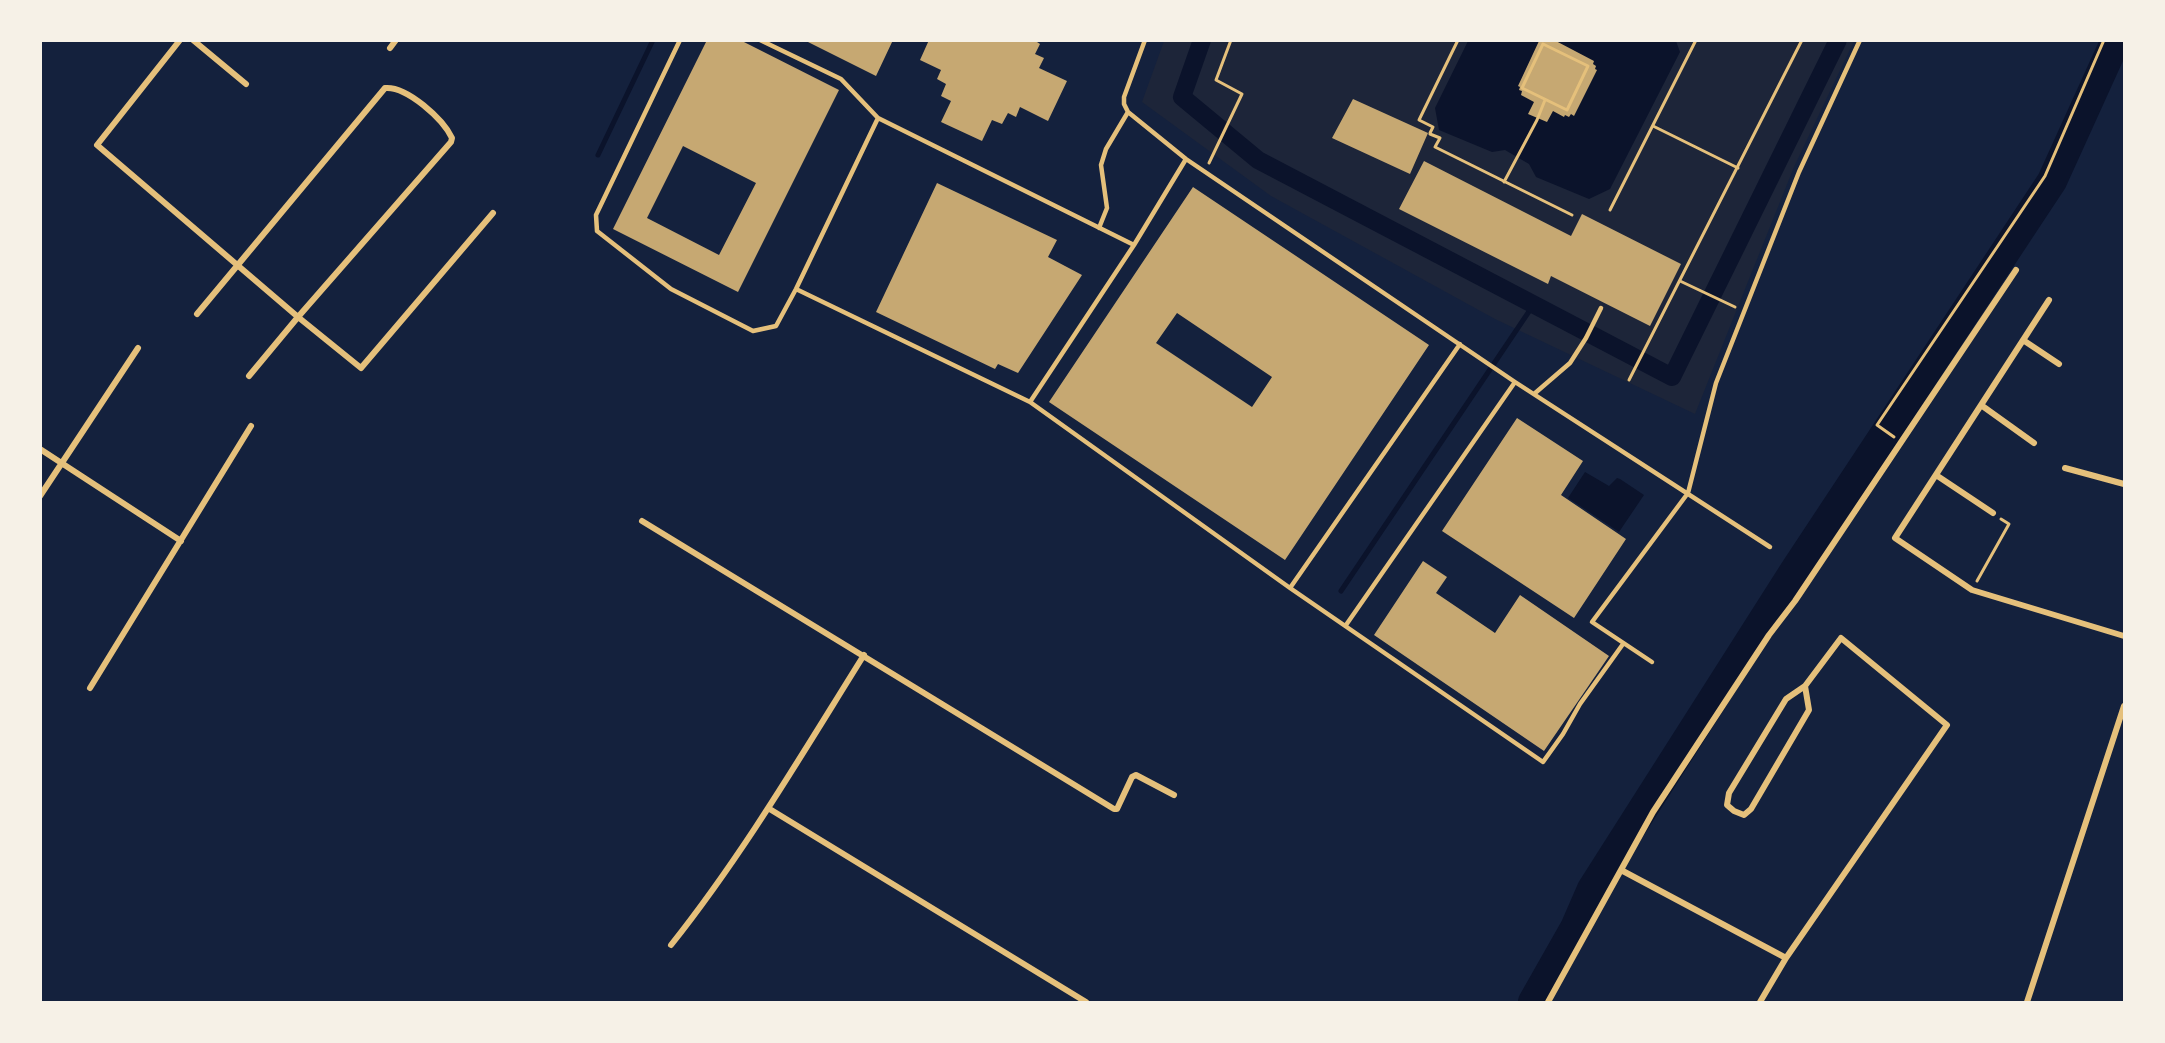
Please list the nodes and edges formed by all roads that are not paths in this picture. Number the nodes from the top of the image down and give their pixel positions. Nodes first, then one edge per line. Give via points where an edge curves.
1 (180, 40) edge
2 (193, 40) edge
3 (396, 40) edge
4 (680, 40) edge
5 (760, 40) edge
6 (1145, 40) edge
7 (1860, 40) edge
8 (390, 48) dead end
9 (246, 84) dead end
10 (1128, 112) junction
11 (878, 118) junction
12 (1186, 159) junction
13 (493, 213) dead end
14 (1099, 228) junction
15 (1134, 245) junction
16 (238, 266) junction
17 (2016, 270) dead end
18 (796, 289) junction
19 (2049, 300) dead end
20 (1601, 308) dead end
21 (197, 314) dead end
22 (298, 317) junction
23 (2023, 340) junction
24 (1460, 344) junction
25 (138, 348) dead end
26 (2059, 364) dead end
27 (249, 376) dead end
28 (1515, 382) junction
29 (1534, 394) junction
30 (1030, 402) junction
31 (1981, 405) junction
32 (251, 426) dead end
33 (2034, 443) dead end
34 (40, 449) edge
35 (62, 462) junction
36 (2065, 468) dead end
37 (1936, 475) junction
38 (2124, 484) edge
39 (1688, 493) junction
40 (40, 496) edge
41 (1993, 513) road end
42 (642, 521) dead end
43 (182, 541) junction
44 (1770, 547) dead end
45 (1290, 588) junction
46 (1346, 625) junction
47 (2124, 636) edge
48 (1623, 644) junction
49 (864, 655) junction
50 (1652, 662) dead end
51 (1805, 686) junction
52 (90, 688) dead end
53 (2124, 706) edge
54 (1174, 795) dead end
55 (768, 808) junction
56 (1621, 870) junction
57 (671, 945) dead end
58 (1786, 958) junction
59 (1074, 995) junction
60 (1069, 1002) edge
61 (1086, 1002) edge
62 (1548, 1002) edge
63 (1760, 1002) edge
64 (2027, 1002) edge

1 - 16 street via 97,145
2 - 9 street
3 - 8 street
4 - 18 lane via 596,215 597,231 672,289 753,331 776,326
5 - 11 lane via 841,79
6 - 10 lane via 1124,97
7 - 39 lane via 1799,172 1743,311 1716,383
10 - 12 lane
10 - 14 lane via 1101,165 1107,208
11 - 14 lane
11 - 18 lane
12 - 15 lane
12 - 24 lane
13 - 22 street via 361,368
14 - 15 lane
15 - 30 lane
16 - 21 street
16 - 22 street
16 - 22 street via 385,88 396,88 428,110 448,129 451,142
17 - 56 street via 1769,634 1653,812
18 - 30 lane
19 - 23 street
20 - 29 lane via 1570,363
22 - 27 street
23 - 26 street
23 - 31 street
24 - 28 lane
24 - 45 lane
25 - 35 street
28 - 29 lane
28 - 46 lane
29 - 39 lane
30 - 45 lane
31 - 33 street
31 - 37 street
32 - 43 street
34 - 35 street
35 - 40 street
35 - 43 street
36 - 38 street
37 - 41 street
37 - 47 street via 1895,538 1972,590
39 - 44 lane
39 - 48 lane via 1592,622
42 - 49 street
43 - 52 street
45 - 46 lane
46 - 48 lane via 1543,762
48 - 50 lane
49 - 54 street via 1114,809 1118,809 1136,775
49 - 55 street
51 - 51 street via 1809,710 1751,809 1744,815 1734,811 1727,805 1729,793 1786,699
51 - 58 street via 1841,638 1947,725
53 - 64 street
55 - 57 street via 712,893
55 - 59 street
56 - 58 street
56 - 62 street
58 - 63 street
59 - 60 street
59 - 61 street

